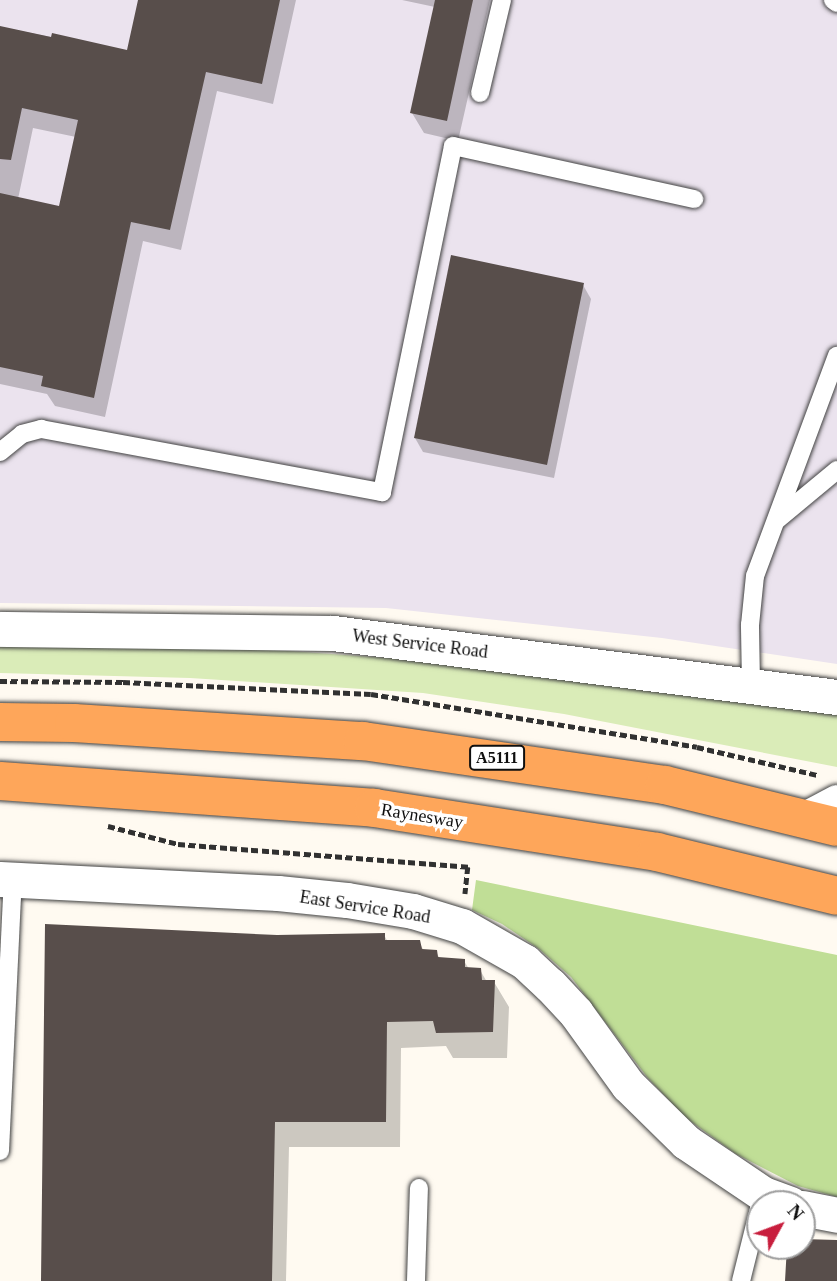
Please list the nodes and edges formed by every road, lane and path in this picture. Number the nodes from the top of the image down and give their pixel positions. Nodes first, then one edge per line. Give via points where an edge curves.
1 (502, 0) edge
2 (480, 93) dead end
3 (694, 199) dead end
4 (837, 356) edge
5 (0, 452) edge
6 (837, 470) edge
7 (777, 520) junction
8 (0, 629) edge
9 (751, 685) junction
10 (837, 697) edge
11 (0, 722) edge
12 (0, 781) edge
13 (826, 816) edge
14 (101, 824) dead end
15 (6, 879) edge
16 (837, 896) edge
17 (462, 926) junction
18 (0, 1151) edge
19 (419, 1188) dead end
20 (752, 1190) edge
21 (816, 1211) edge
22 (837, 1215) edge
23 (748, 1260) edge
24 (416, 1281) edge
25 (741, 1281) edge

1 - 2 lane
3 - 5 lane via 453,146 382,492 41,429 22,434
4 - 7 lane
6 - 7 lane
7 - 9 lane via 755,576
8 - 9 street, West Service Road via 333,633
9 - 10 street, West Service Road
11 - 13 highway, A5111 via 363,741 665,785
12 - 16 highway, Raynesway via 374,808 657,852
14 - 17 path via 178,844 468,867
15 - 17 street, East Service Road via 347,900 412,911
15 - 18 lane
17 - 20 street, East Service Road via 525,962 576,1013 628,1085 686,1142
19 - 24 lane
21 - 22 street
23 - 25 lane

